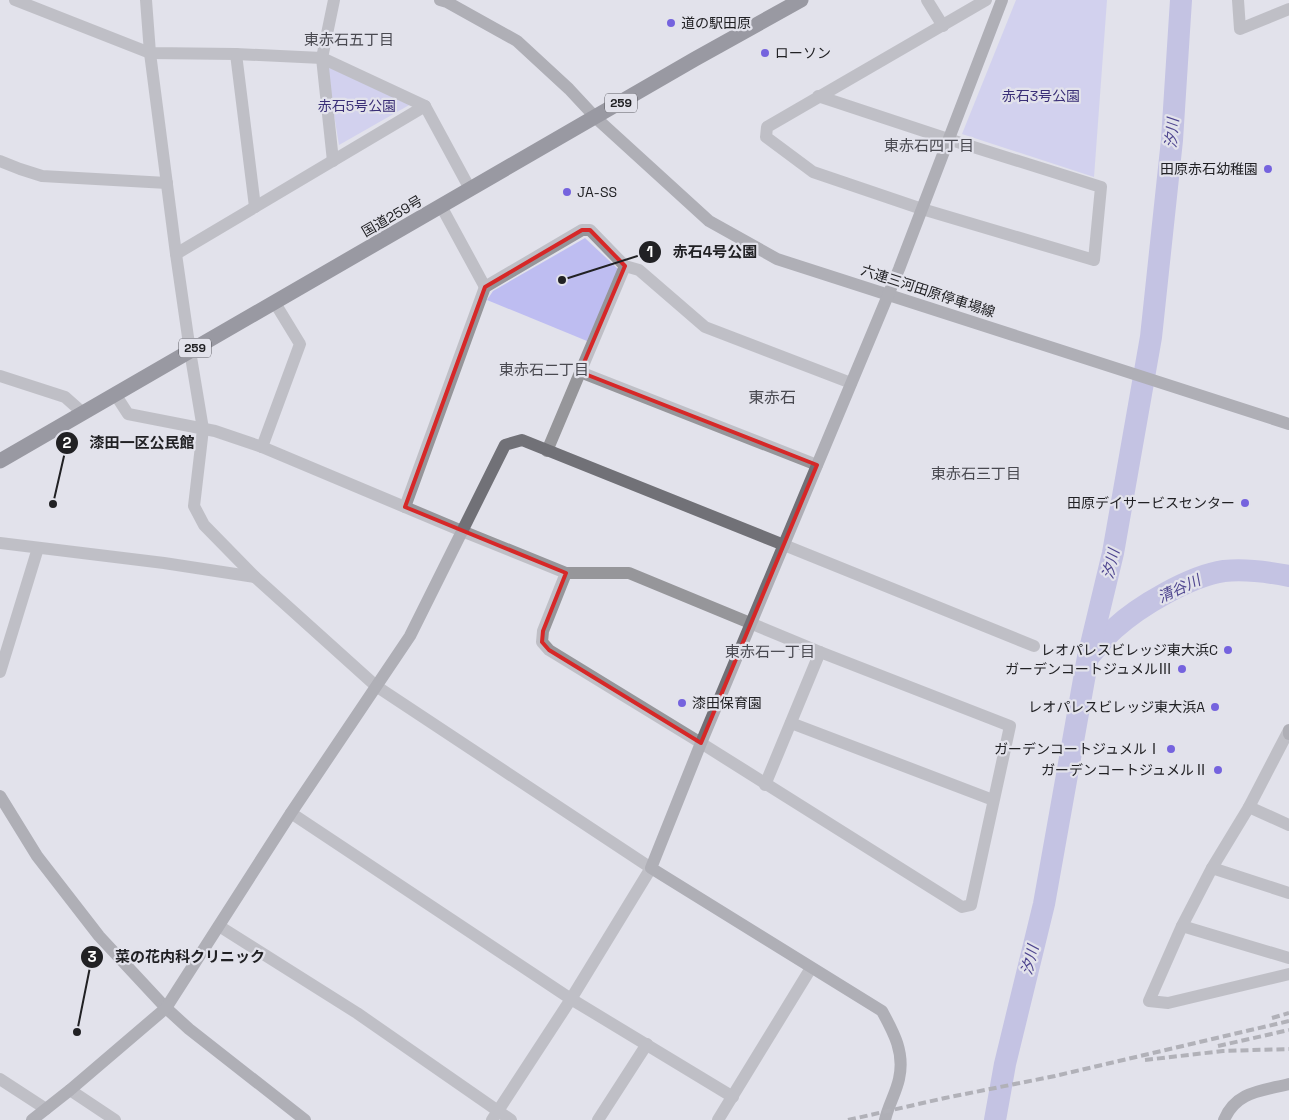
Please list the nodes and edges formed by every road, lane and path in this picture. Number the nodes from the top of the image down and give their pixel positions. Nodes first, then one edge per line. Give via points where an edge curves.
1 (15, 0) edge
2 (146, 0) edge
3 (334, 0) edge
4 (440, 0) edge
5 (801, 0) edge
6 (927, 0) edge
7 (986, 0) edge
8 (1002, 0) edge
9 (1238, 0) edge
10 (1289, 10) edge
11 (943, 26) junction
12 (150, 53) junction
13 (236, 54) junction
14 (322, 58) junction
15 (818, 96) junction
16 (425, 106) junction
17 (596, 118) junction
18 (948, 139) junction
19 (0, 161) edge
20 (333, 161) junction
21 (167, 183) junction
22 (470, 189) junction
23 (441, 206) junction
24 (255, 207) junction
25 (922, 210) junction
26 (176, 254) junction
27 (625, 266) junction
28 (485, 287) junction
29 (888, 293) junction
30 (275, 303) junction
31 (190, 351) junction
32 (580, 372) junction
33 (0, 376) edge
34 (852, 383) junction
35 (115, 394) junction
36 (83, 413) junction
37 (1289, 424) edge
38 (203, 429) junction
39 (262, 447) junction
40 (547, 451) junction
41 (0, 461) edge
42 (817, 465) junction
43 (405, 507) junction
44 (462, 531) junction
45 (0, 543) edge
46 (784, 545) junction
47 (38, 548) junction
48 (566, 572) junction
49 (255, 577) junction
50 (751, 624) junction
51 (1034, 646) dead end
52 (820, 652) junction
53 (0, 672) edge
54 (376, 686) junction
55 (790, 723) junction
56 (1289, 732) edge
57 (701, 743) junction
58 (765, 785) junction
59 (0, 796) edge
60 (993, 800) junction
61 (1249, 807) junction
62 (291, 813) junction
63 (1289, 824) edge
64 (651, 868) junction
65 (1212, 868) junction
66 (1289, 893) edge
67 (220, 926) junction
68 (1182, 926) junction
69 (1289, 958) edge
70 (811, 968) junction
71 (1289, 974) edge
72 (571, 999) junction
73 (166, 1008) junction
74 (647, 1044) junction
75 (0, 1079) edge
76 (1289, 1084) edge
77 (70, 1090) junction
78 (733, 1097) junction
79 (46, 1108) junction
80 (495, 1116) edge
81 (32, 1120) edge
82 (115, 1120) edge
83 (304, 1120) edge
84 (511, 1120) edge
85 (598, 1120) edge
86 (718, 1120) edge
87 (885, 1120) edge
88 (1224, 1120) edge

1 - 12 street
2 - 12 street
3 - 14 street
4 - 17 street, 六連三河田原停車場線 via 517,41
5 - 17 highway, 国道259号 / 259
6 - 11 street
7 - 11 street
8 - 18 street
9 - 10 street via 1240,29
11 - 15 street
12 - 13 street
12 - 21 street
13 - 14 street
13 - 24 street
14 - 16 street
14 - 20 street
15 - 18 street
15 - 25 street via 767,127 766,137 813,172
16 - 20 street
16 - 22 street
17 - 22 highway, 国道259号 / 259
17 - 29 street, 六連三河田原停車場線 via 709,221 777,259
18 - 25 street
18 - 25 street via 1101,187 1094,260
19 - 21 street via 42,176
20 - 24 street
21 - 26 street
22 - 23 highway, 国道259号 / 259
23 - 28 street
23 - 30 highway, 国道259号 / 259
24 - 26 street
25 - 29 street
26 - 31 street
27 - 28 street via 590,230 582,230
27 - 32 street
27 - 34 street via 639,270 705,327
28 - 43 street
29 - 34 street
29 - 37 street, 六連三河田原停車場線
30 - 31 highway, 国道259号 / 259
30 - 39 street via 300,344
31 - 35 highway, 国道259号 / 259
31 - 38 street
32 - 40 street
32 - 42 street
33 - 36 street via 65,397
34 - 42 street
35 - 36 highway, 国道259号 / 259
35 - 38 street via 128,414
36 - 41 highway, 国道259号 / 259
38 - 39 street
38 - 49 street via 194,506 204,525
39 - 43 street
40 - 44 street via 522,440 505,445
40 - 46 street
42 - 46 street
43 - 44 street
44 - 48 street
44 - 54 street via 410,636
45 - 47 street
46 - 50 street
46 - 51 street
47 - 49 street
47 - 53 street
48 - 50 street via 629,574
48 - 57 street via 543,631 542,642 549,650
49 - 54 street
50 - 52 street
50 - 57 street
52 - 55 street
52 - 60 street via 1010,726
54 - 62 street
54 - 64 street
55 - 58 street
55 - 60 street
56 - 61 street
57 - 58 street
57 - 64 street
58 - 60 street via 962,907 971,905
59 - 73 street via 37,856 99,936
61 - 63 street
61 - 65 street
62 - 67 street
62 - 72 street
64 - 70 street
64 - 72 street
65 - 66 street
65 - 68 street
67 - 73 street
67 - 80 street via 357,1013
68 - 69 street
68 - 71 street via 1149,1002 1168,1003
70 - 78 street
70 - 87 street via 882,1011 898,1042 900,1078
72 - 74 street
72 - 80 street
73 - 77 street
73 - 83 street
74 - 78 street
74 - 85 street
75 - 79 street
76 - 88 street via 1252,1093 1237,1101
77 - 79 street
77 - 82 street
78 - 86 street
79 - 81 street
80 - 84 street

